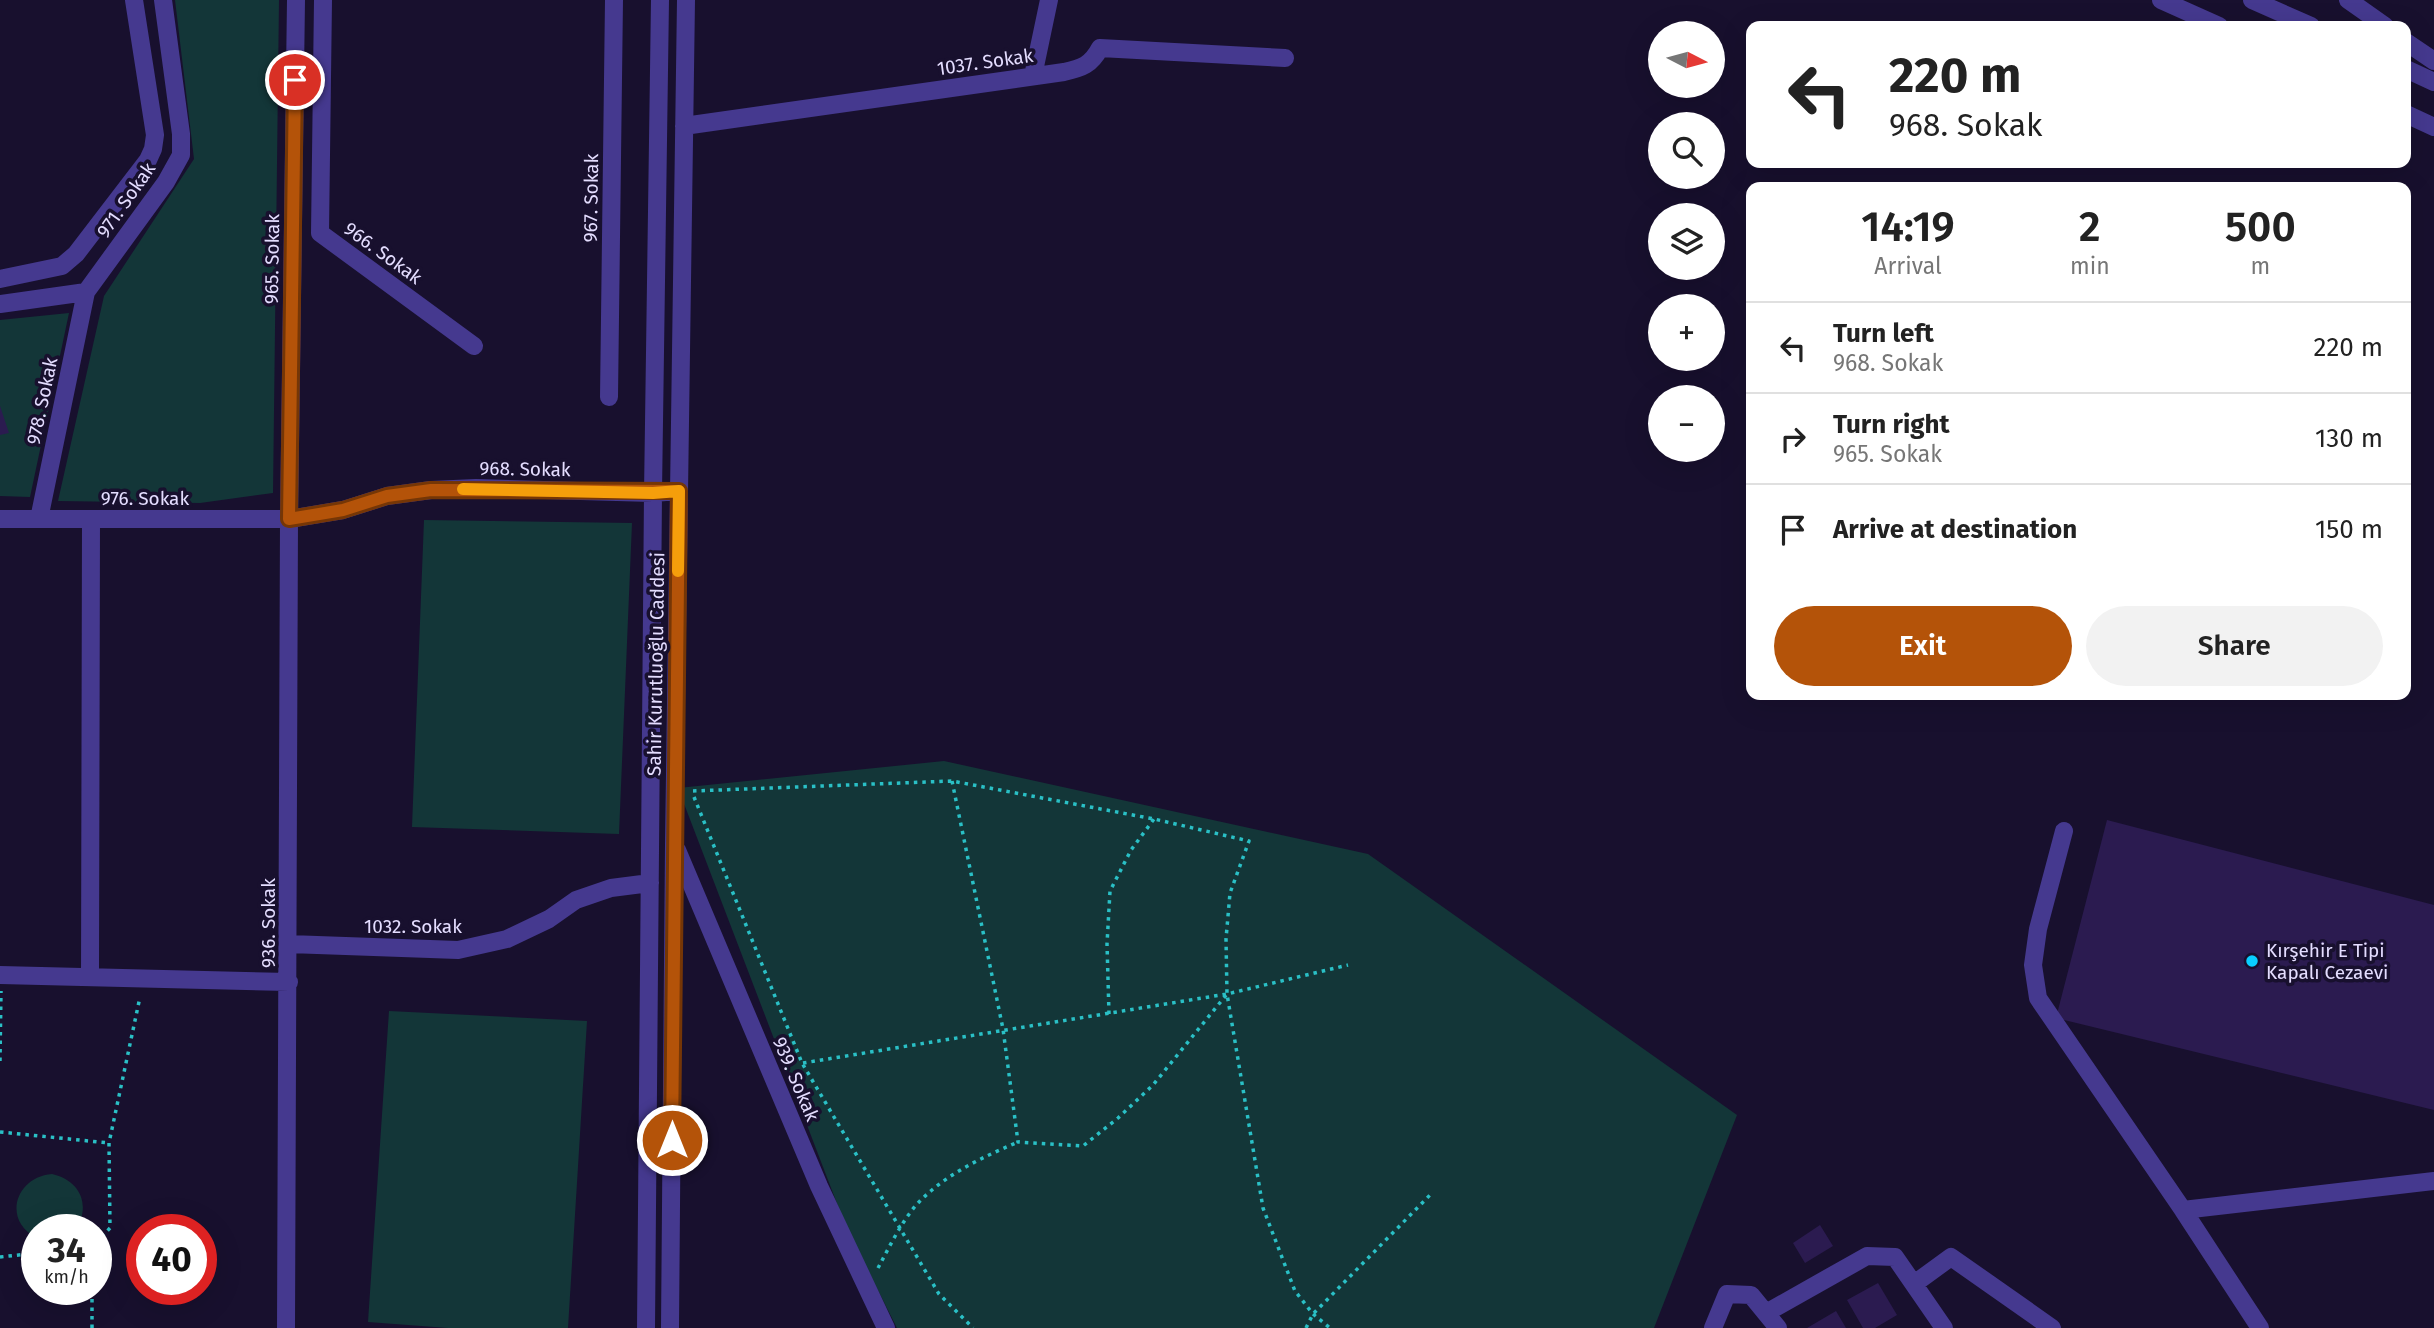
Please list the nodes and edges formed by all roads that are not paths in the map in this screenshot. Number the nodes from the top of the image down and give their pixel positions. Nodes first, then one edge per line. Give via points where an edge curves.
1 (134, 0) edge
2 (163, 0) edge
3 (296, 0) edge
4 (323, 0) edge
5 (614, 0) edge
6 (660, 0) edge
7 (686, 0) edge
8 (1049, 0) edge
9 (2161, 0) edge
10 (2252, 0) edge
11 (2348, 0) edge
12 (2208, 21) edge
13 (2300, 21) edge
14 (2378, 21) edge
15 (2411, 45) edge
16 (1285, 58) dead end
17 (2434, 61) edge
18 (2411, 71) edge
19 (1033, 76) junction
20 (2434, 82) edge
21 (2411, 116) edge
22 (684, 126) junction
23 (2434, 127) edge
24 (0, 279) edge
25 (86, 292) junction
26 (0, 304) edge
27 (474, 346) dead end
28 (609, 397) dead end
29 (679, 491) junction
30 (653, 493) junction
31 (0, 519) edge
32 (39, 519) junction
33 (90, 519) junction
34 (289, 519) junction
35 (2064, 831) dead end
36 (674, 844) junction
37 (650, 883) junction
38 (289, 944) junction
39 (1, 975) edge
40 (90, 977) junction
41 (289, 982) junction
42 (2434, 1181) edge
43 (2183, 1210) junction
44 (1914, 1284) junction
45 (1766, 1312) junction
46 (286, 1328) edge
47 (646, 1328) edge
48 (670, 1328) edge
49 (886, 1328) edge
50 (1713, 1328) edge
51 (1778, 1328) edge
52 (1944, 1328) edge
53 (2052, 1328) edge
54 (2260, 1328) edge

1 - 24 street via 155,135 148,160 62,267
2 - 25 street, 971. Sokak via 181,155
3 - 34 street, 965. Sokak
4 - 27 street, 966. Sokak via 320,233
5 - 28 street, 967. Sokak
6 - 30 street, Sahir Kurutluoğlu Caddesi
7 - 22 street, Sahir Kurutluoğlu Caddesi
8 - 19 street
9 - 12 street
10 - 13 street
11 - 14 street
15 - 17 street
16 - 19 street, 1037. Sokak via 1100,48 1081,68
18 - 20 street
19 - 22 street, 1037. Sokak
21 - 23 street
22 - 29 street, Sahir Kurutluoğlu Caddesi
25 - 26 street
25 - 32 street, 978. Sokak
29 - 30 street, 968. Sokak
29 - 36 street, Sahir Kurutluoğlu Caddesi
30 - 34 street, 968. Sokak via 431,490
30 - 37 street, Sahir Kurutluoğlu Caddesi
31 - 32 street, 976. Sokak
32 - 33 street, 976. Sokak
33 - 34 street, 976. Sokak
33 - 40 street
34 - 38 street, 936. Sokak
35 - 43 street via 2038,929 2033,965 2038,998
36 - 48 street, Sahir Kurutluoğlu Caddesi
36 - 49 street, 939. Sokak via 818,1186
37 - 38 street, 1032. Sokak via 611,888 576,900 507,939 458,950
37 - 47 street, Sahir Kurutluoğlu Caddesi
38 - 41 street, 936. Sokak
39 - 40 street
40 - 41 street
41 - 46 street, 936. Sokak
42 - 43 street
43 - 54 street
44 - 45 street via 1895,1257 1867,1256
44 - 52 street
44 - 53 street via 1951,1257
45 - 50 street via 1751,1294 1727,1294
45 - 51 street

